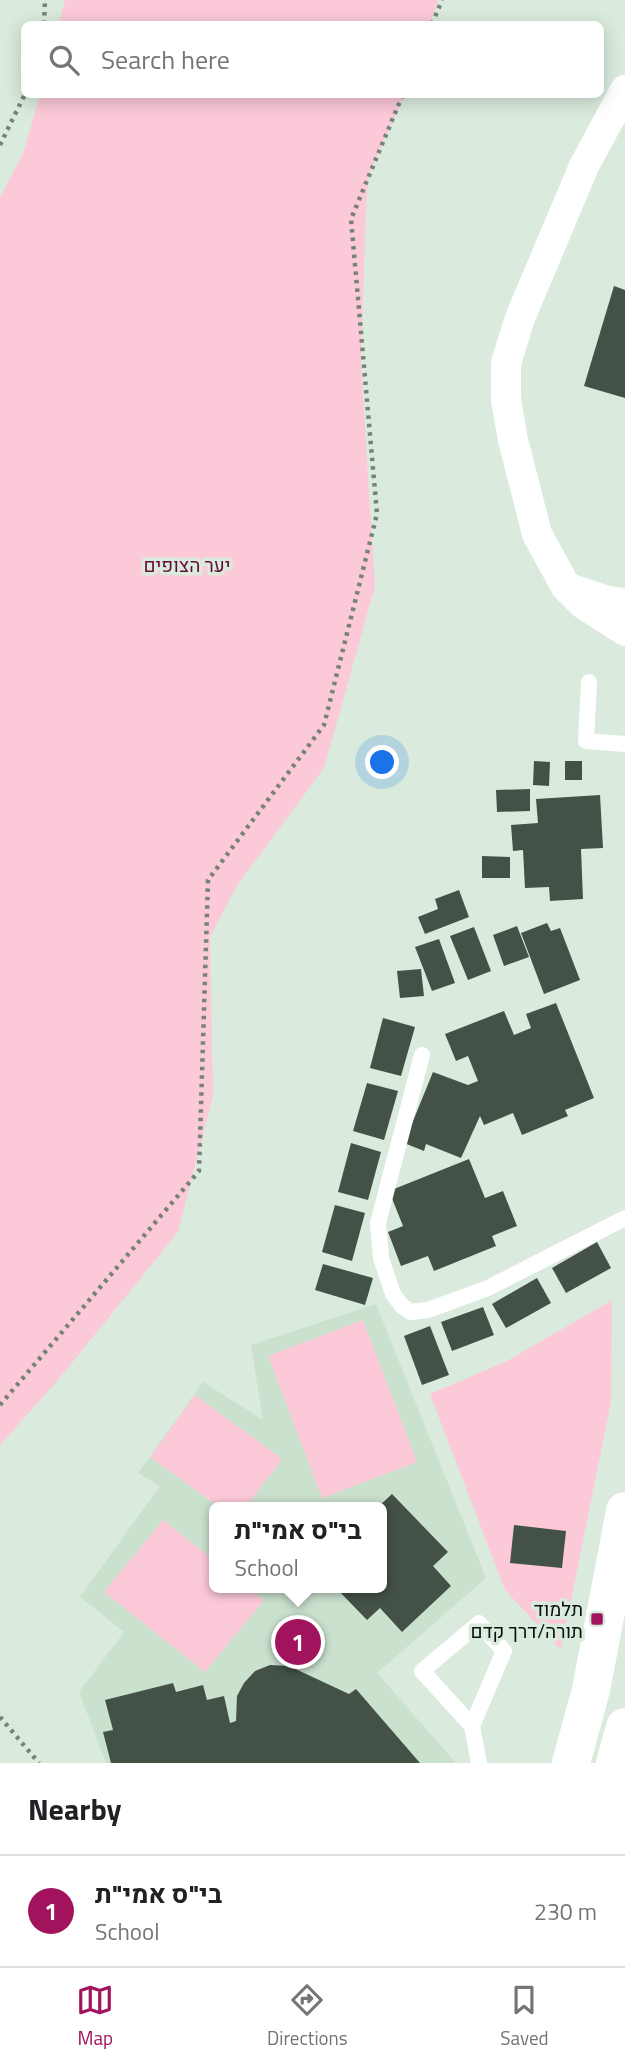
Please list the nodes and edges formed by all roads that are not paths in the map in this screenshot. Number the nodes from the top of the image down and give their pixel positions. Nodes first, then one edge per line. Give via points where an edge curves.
1 (625, 90) edge
2 (566, 587) junction
3 (625, 603) edge
4 (625, 631) edge
5 (589, 682) dead end
6 (625, 744) edge
7 (422, 1055) dead end
8 (625, 1218) edge
9 (625, 1510) edge
10 (472, 1726) junction
11 (625, 1727) edge
12 (480, 1763) edge
13 (571, 1763) edge
14 (615, 1763) edge

1 - 2 street via 584,166 520,318 506,363 513,440 537,534
2 - 3 street
2 - 4 street
5 - 6 lane via 586,741
7 - 8 lane via 377,1223 381,1258 401,1306 411,1312 428,1310 488,1288
9 - 13 main road via 591,1690
10 - 10 lane via 504,1651 479,1623 422,1671
10 - 12 lane
11 - 14 main road

